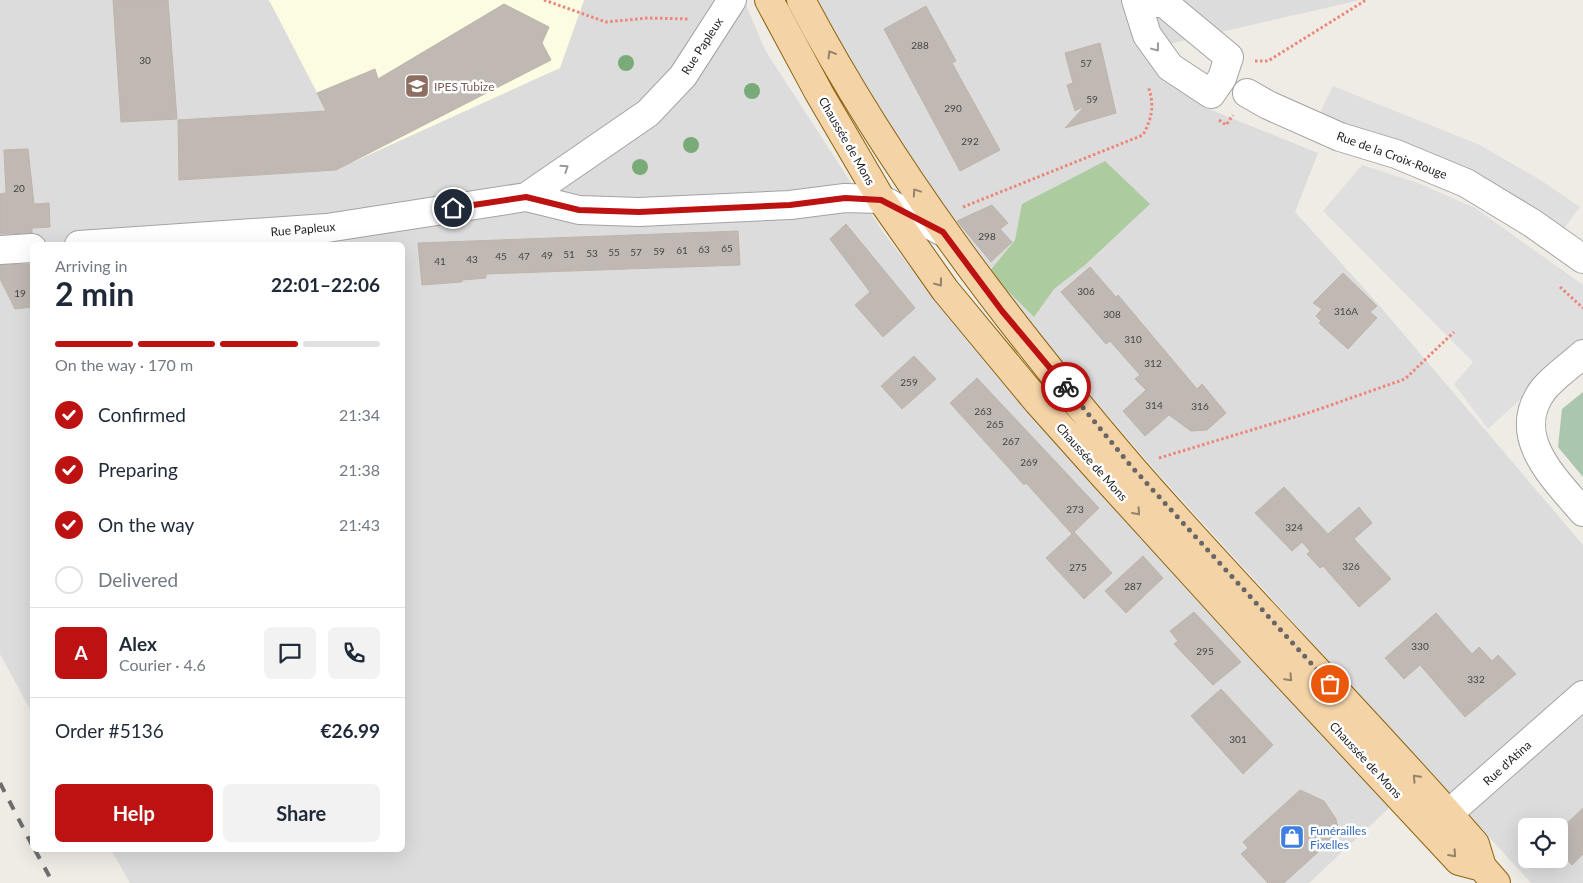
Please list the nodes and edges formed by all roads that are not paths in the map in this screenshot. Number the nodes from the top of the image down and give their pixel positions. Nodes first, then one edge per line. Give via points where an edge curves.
1 (732, 0) edge
2 (769, 0) edge
3 (801, 0) edge
4 (1246, 92) dead end
5 (526, 197) junction
6 (881, 200) junction
7 (939, 226) junction
8 (122, 242) edge
9 (30, 248) edge
10 (0, 250) edge
11 (1583, 259) edge
12 (1583, 354) edge
13 (1583, 512) edge
14 (1583, 695) edge
15 (1440, 822) junction
16 (1489, 875) edge

5 -> 1 street, Rue Papleux via 648,113 683,76
2 - 6 main road, Chaussée de Mons
7 -> 3 main road, Chaussée de Mons via 888,148
4 - 11 street, Rue de la Croix-Rouge via 1340,137 1396,154 1466,184 1532,223
5 - 6 street, Rue Papleux via 579,210 639,212 790,205 845,198
5 - 8 street, Rue Papleux via 327,228
6 - 7 street, Rue Papleux
6 -> 15 main road, Chaussée de Mons via 944,290 1037,401 1256,643
15 -> 7 main road, Chaussée de Mons via 1131,466 1002,311
9 - 10 street
12 - 13 street via 1544,389 1532,409 1530,433 1547,470
14 - 15 street, Rue d'Atina
15 - 16 main road, Chaussée de Mons via 1459,861

